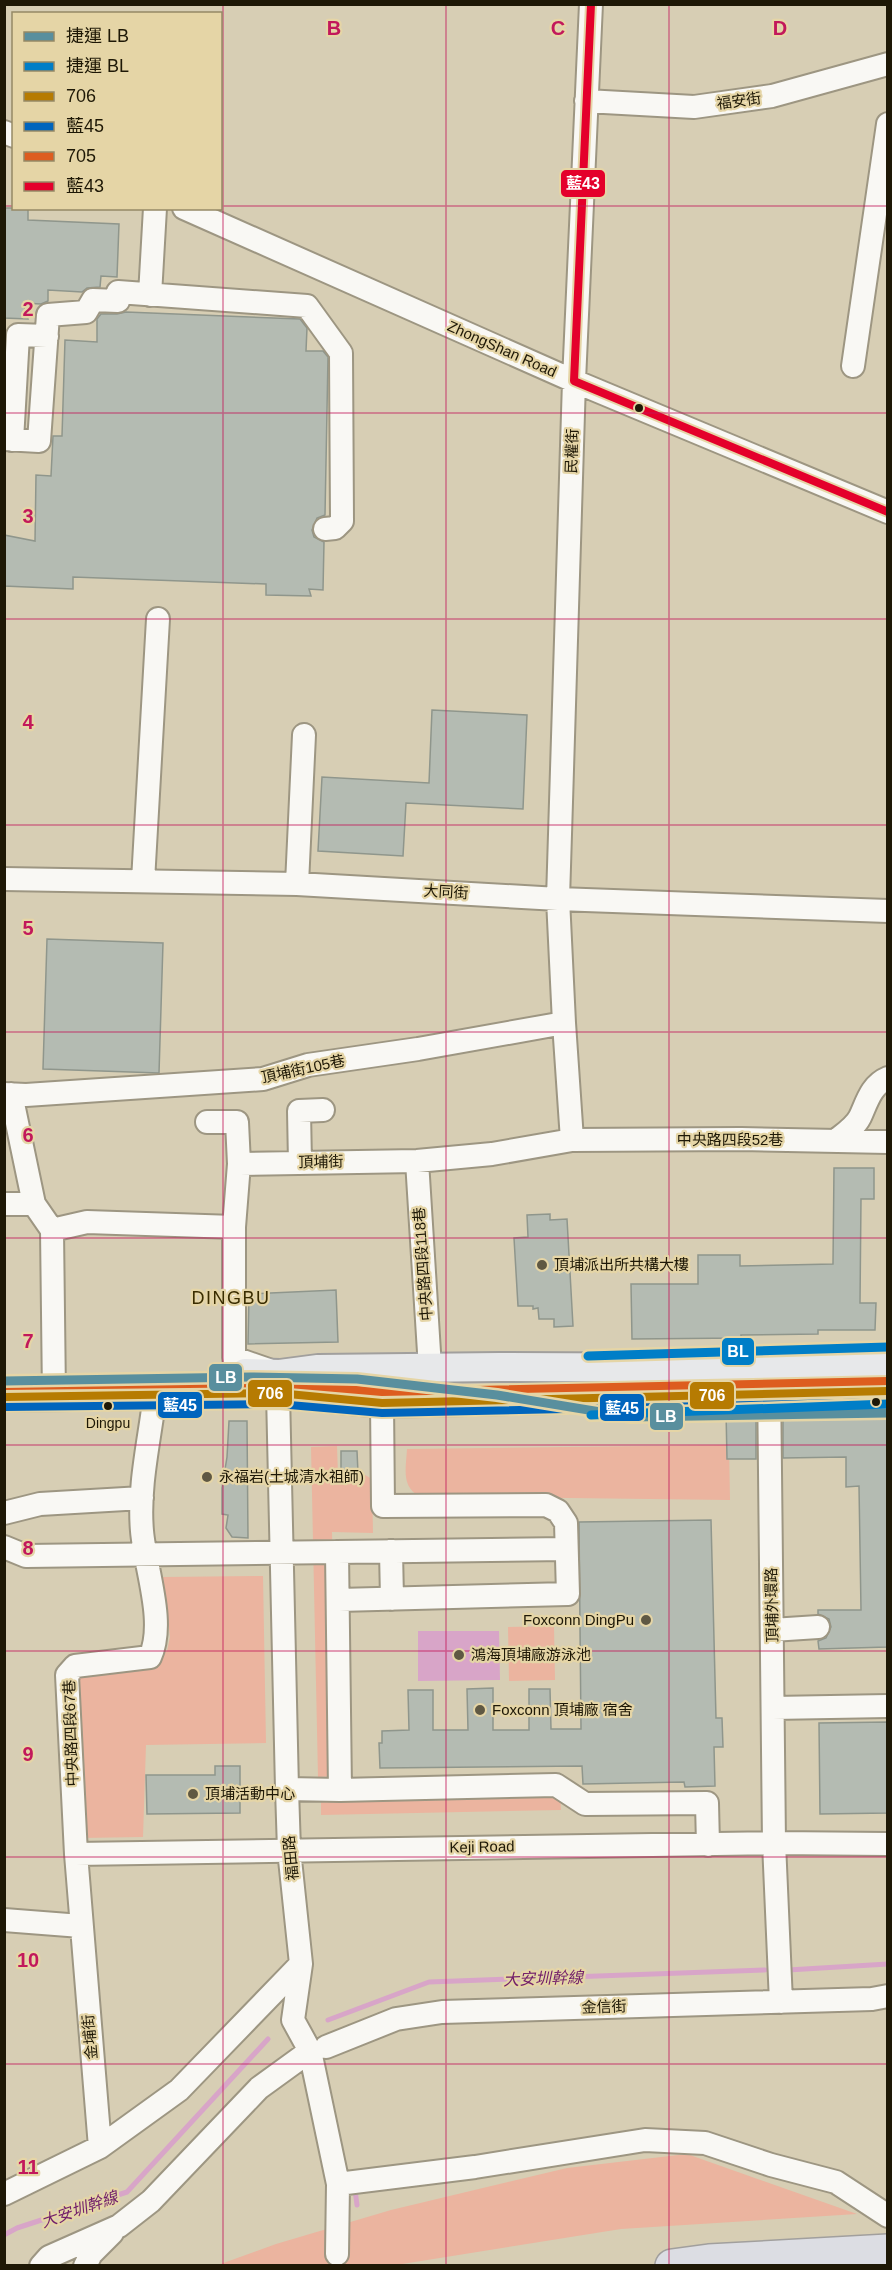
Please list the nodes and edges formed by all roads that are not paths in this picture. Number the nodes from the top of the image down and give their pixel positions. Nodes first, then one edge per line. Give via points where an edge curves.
1 (591, 4) edge
2 (888, 64) edge
3 (586, 101) junction
4 (888, 124) edge
5 (155, 210) edge
6 (189, 210) edge
7 (150, 294) junction
8 (853, 366) dead end
9 (574, 381) junction
10 (8, 440) edge
11 (888, 512) edge
12 (325, 529) dead end
13 (158, 619) dead end
14 (304, 735) dead end
15 (4, 879) edge
16 (143, 881) junction
17 (297, 884) junction
18 (558, 899) junction
19 (888, 911) edge
20 (564, 1023) junction
21 (888, 1078) edge
22 (8, 1094) edge
23 (323, 1110) dead end
24 (207, 1122) dead end
25 (572, 1140) junction
26 (836, 1141) junction
27 (888, 1142) edge
28 (417, 1161) junction
29 (300, 1163) junction
30 (239, 1164) junction
31 (4, 1204) edge
32 (34, 1204) junction
33 (234, 1227) junction
34 (52, 1230) junction
35 (888, 1364) edge
36 (430, 1368) junction
37 (4, 1377) edge
38 (769, 1380) junction
39 (279, 1384) junction
40 (55, 1386) junction
41 (888, 1390) edge
42 (155, 1394) junction
43 (4, 1397) edge
44 (382, 1403) junction
45 (142, 1498) junction
46 (4, 1513) edge
47 (4, 1547) edge
48 (566, 1549) junction
49 (391, 1551) junction
50 (337, 1552) junction
51 (145, 1553) junction
52 (282, 1553) junction
53 (392, 1599) junction
54 (339, 1600) junction
55 (818, 1627) dead end
56 (772, 1630) junction
57 (888, 1706) edge
58 (773, 1708) junction
59 (287, 1789) junction
60 (340, 1790) junction
61 (774, 1843) junction
62 (888, 1844) edge
63 (708, 1845) junction
64 (289, 1850) junction
65 (76, 1854) junction
66 (4, 1920) edge
67 (81, 1926) junction
68 (301, 1964) junction
69 (888, 1996) edge
70 (781, 2002) junction
71 (318, 2049) junction
72 (100, 2147) junction
73 (338, 2184) junction
74 (4, 2194) edge
75 (888, 2216) edge
76 (119, 2226) junction
77 (888, 2252) edge
78 (337, 2254) dead end
79 (41, 2265) edge
80 (85, 2265) edge
81 (672, 2265) edge

1 - 3 street, 民權街
2 - 3 street, 福安街 via 772,96 694,107
3 - 9 street, 民權街
4 - 8 street
5 - 7 street
6 - 9 street, ZhongShan Road
7 - 10 street via 118,292 118,301 93,300 86,312 48,315 39,441
7 - 12 street via 307,306 341,353 342,521 335,528
9 - 11 street, ZhongShan Road
9 - 18 street, 民權街
13 - 16 street
14 - 17 street
15 - 16 street, 大同街
16 - 17 street, 大同街
17 - 18 street, 大同街
18 - 19 street, 大同街
18 - 20 street
20 - 22 street, 頂埔街105巷 via 308,1065 263,1079
20 - 25 street
21 - 26 street via 873,1089 853,1126
22 - 32 street
23 - 29 street via 299,1111
24 - 30 street via 237,1122
25 - 26 street, 中央路四段52巷
25 - 28 street, 頂埔街 via 492,1154
26 - 27 street, 中央路四段52巷
28 - 29 street, 頂埔街
28 - 36 street, 中央路四段118巷
29 - 30 street, 頂埔街
30 - 33 street
31 - 32 street
32 - 34 street
33 - 34 street via 87,1222
33 - 39 street via 234,1358
34 - 40 street
35 - 38 main road
36 - 38 main road
36 - 39 main road via 318,1369
37 - 40 main road
38 - 41 main road
38 - 44 main road
38 - 56 street, 頂埔外環路
39 - 40 main road
39 - 42 main road
39 - 44 main road
39 - 52 street, 福田路
40 - 42 main road
40 - 43 main road
42 - 45 street, 中央路四段67巷
44 - 48 street via 383,1506 546,1505 558,1511 566,1523
45 - 46 street via 40,1504
45 - 51 street, 中央路四段67巷
47 - 51 street via 26,1556
48 - 49 street
48 - 53 street via 568,1594
49 - 50 street
49 - 53 street
50 - 52 street
50 - 54 street
51 - 52 street
51 - 65 street, 中央路四段67巷 via 156,1621 150,1657 75,1666 67,1675
52 - 59 street, 福田路
53 - 54 street
54 - 60 street
55 - 56 street
56 - 58 street, 頂埔外環路
57 - 58 street
58 - 61 street, 頂埔外環路
59 - 60 street
59 - 64 street, 福田路
60 - 63 street via 556,1785 585,1804 707,1803
61 - 62 street, Keji Road
61 - 63 street, Keji Road
61 - 70 street, 頂埔外環路
63 - 64 street, Keji Road
64 - 65 street, Keji Road
64 - 68 street, 福田路
65 - 67 street, 中央路四段67巷
66 - 67 street
67 - 72 street, 金埔街
68 - 71 street via 294,2020
68 - 72 street via 179,2090
69 - 70 street, 金信街
70 - 71 street, 金信街 via 442,2012 396,2019
71 - 73 street
71 - 76 street, 金信街 via 259,2088 151,2200
72 - 74 street
73 - 75 street via 645,2140 705,2144 836,2182
73 - 78 street
76 - 79 street via 49,2257
76 - 80 street
77 - 81 highway

